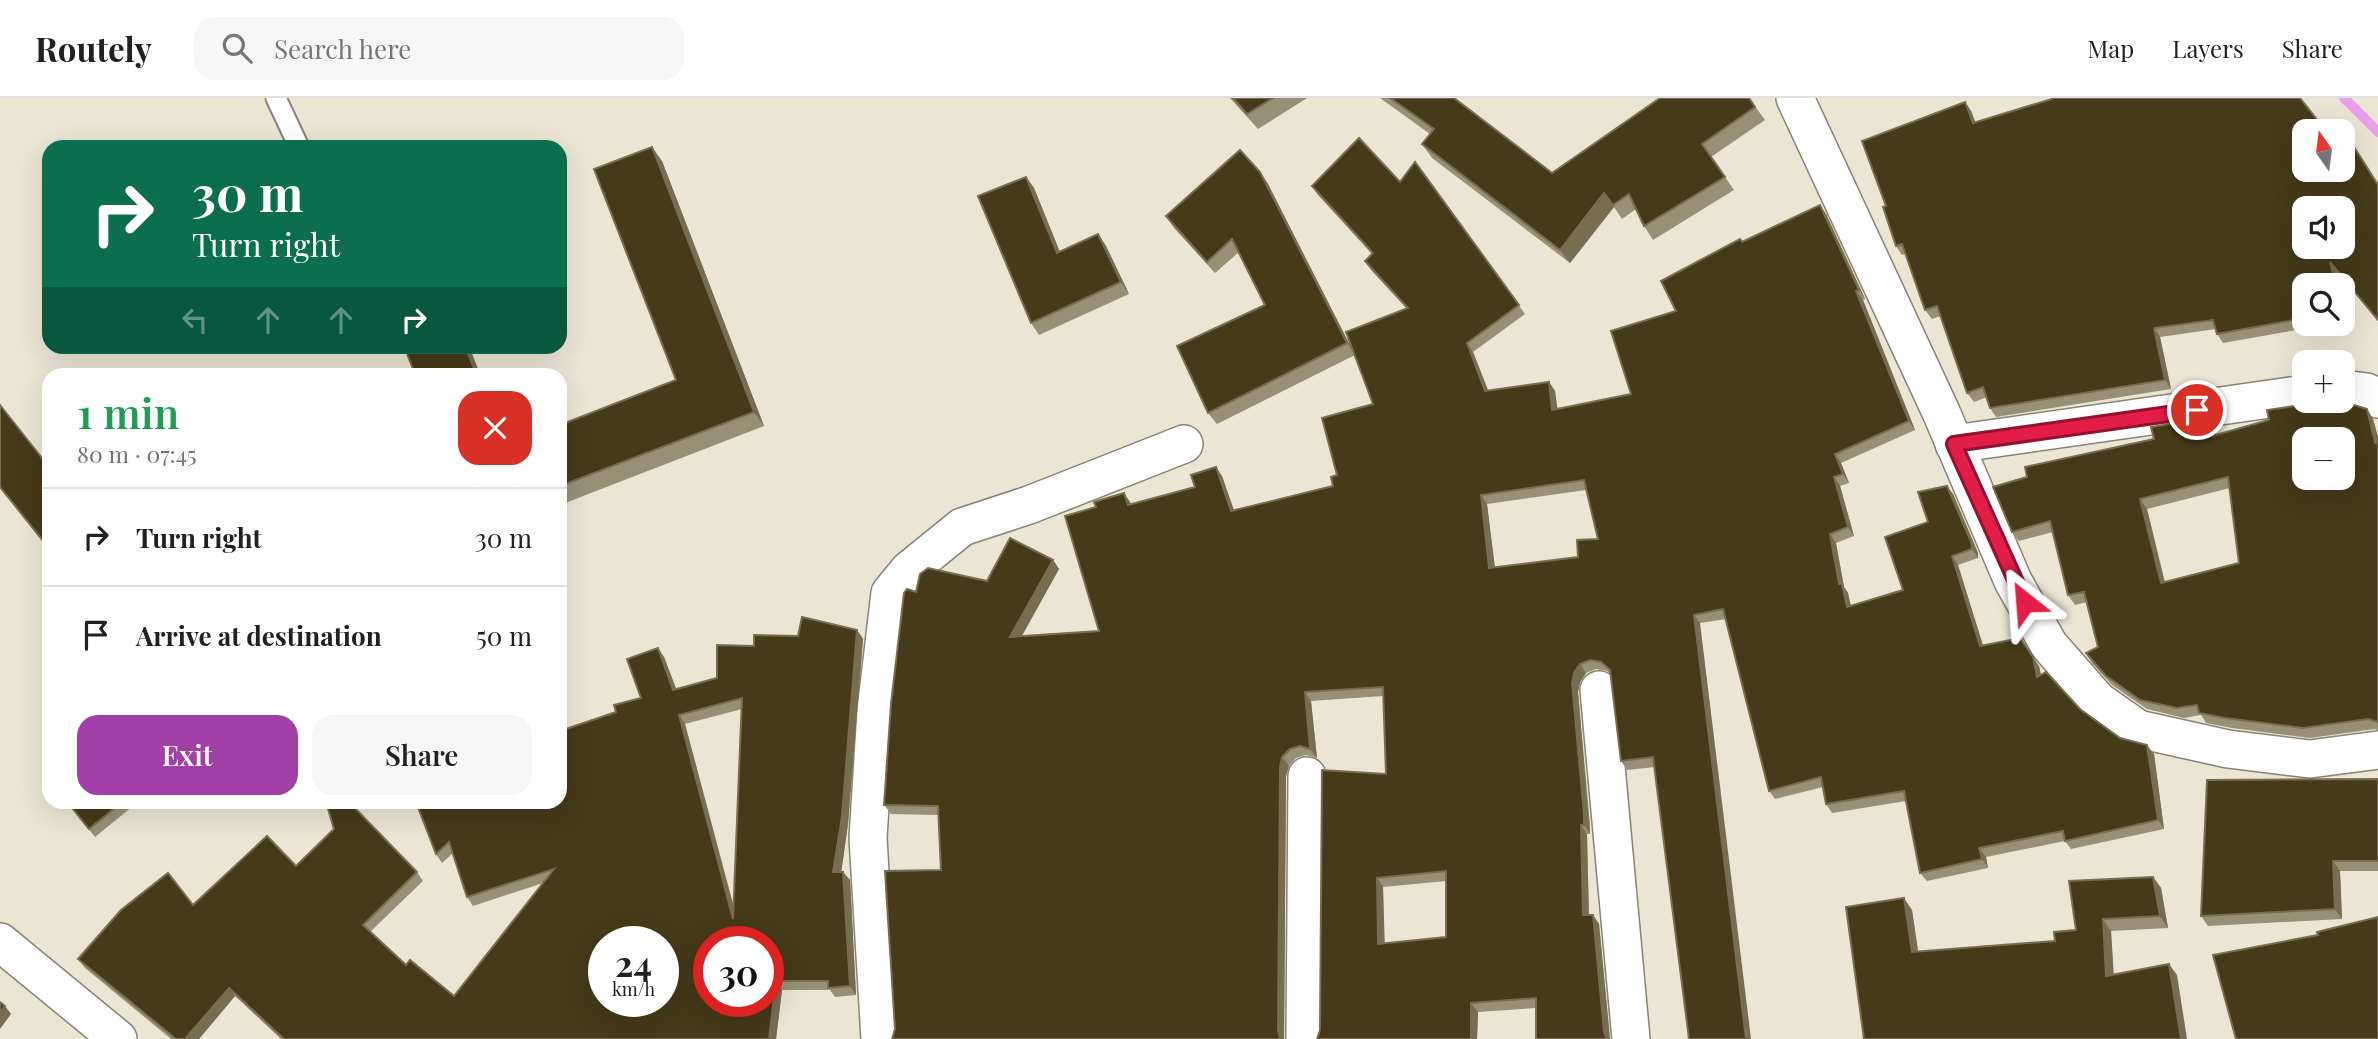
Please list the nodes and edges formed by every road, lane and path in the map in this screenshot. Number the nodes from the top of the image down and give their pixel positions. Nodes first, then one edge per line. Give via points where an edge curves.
1 (276, 98) edge
2 (1795, 98) edge
3 (296, 140) edge
4 (2355, 390) edge
5 (2292, 396) edge
6 (2378, 399) edge
7 (1184, 444) dead end
8 (1954, 444) junction
9 (1599, 690) dead end
10 (2378, 750) edge
11 (1307, 776) dead end
12 (0, 942) edge
13 (118, 1039) edge
14 (880, 1039) edge
15 (1305, 1039) edge
16 (1631, 1039) edge

1 - 3 lane
2 - 8 street
4 - 6 street
5 - 8 street
7 - 14 street via 962,527 909,570 890,593 867,838
8 - 10 street via 2013,581 2049,645 2098,701 2138,729 2228,749 2310,760
9 - 16 street
11 - 15 street
12 - 13 street

